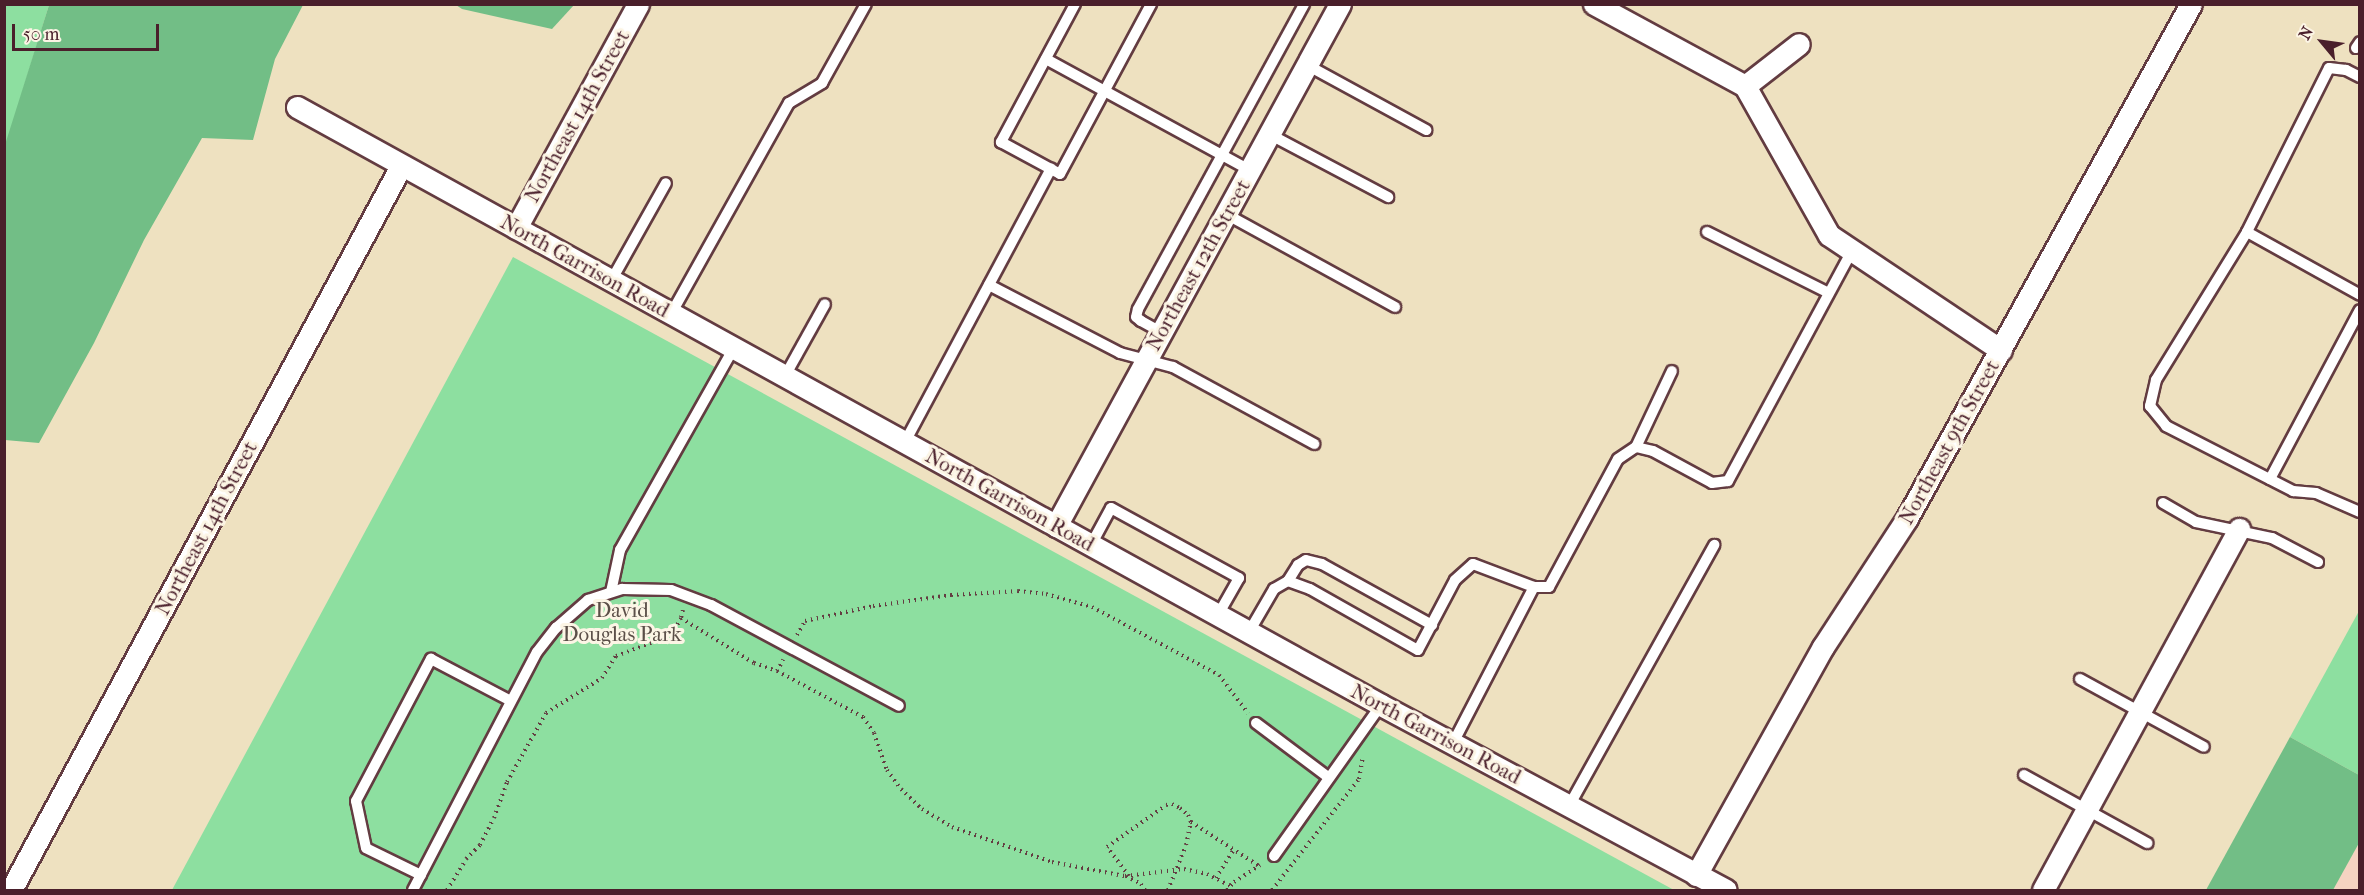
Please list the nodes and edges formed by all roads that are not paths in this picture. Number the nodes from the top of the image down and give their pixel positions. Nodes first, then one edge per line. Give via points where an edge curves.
1 (638, 4) edge
2 (866, 4) edge
3 (1076, 4) edge
4 (1151, 4) edge
5 (1304, 4) edge
6 (1594, 4) edge
7 (2191, 4) edge
8 (1337, 5) edge
9 (1798, 44) dead end
10 (1046, 60) junction
11 (1307, 65) junction
12 (2360, 77) edge
13 (1745, 86) junction
14 (1104, 91) junction
15 (297, 106) dead end
16 (1426, 130) dead end
17 (1269, 134) junction
18 (1222, 154) junction
19 (401, 166) junction
20 (1051, 169) junction
21 (1250, 170) junction
22 (666, 183) dead end
23 (1388, 197) dead end
24 (1226, 214) junction
25 (516, 228) junction
26 (1707, 232) dead end
27 (2247, 232) junction
28 (1852, 251) junction
29 (611, 281) junction
30 (989, 285) junction
31 (1829, 293) junction
32 (2360, 295) edge
33 (825, 304) dead end
34 (1395, 307) dead end
35 (2360, 310) edge
36 (671, 314) junction
37 (1161, 332) junction
38 (734, 348) junction
39 (2001, 350) junction
40 (1146, 360) junction
41 (1672, 371) dead end
42 (785, 376) junction
43 (905, 442) junction
44 (1314, 444) dead end
45 (1636, 447) junction
46 (2270, 479) junction
47 (2163, 503) dead end
48 (2360, 512) edge
49 (1056, 526) junction
50 (2239, 529) junction
51 (1091, 545) junction
52 (1714, 545) dead end
53 (2318, 562) dead end
54 (1288, 581) junction
55 (1534, 587) junction
56 (611, 592) junction
57 (1218, 615) junction
58 (1431, 625) junction
59 (1249, 632) junction
60 (2080, 679) dead end
61 (512, 701) junction
62 (1380, 705) junction
63 (899, 706) dead end
64 (2139, 712) junction
65 (1256, 723) road end
66 (1453, 743) junction
67 (2204, 747) dead end
68 (2024, 775) dead end
69 (1328, 777) junction
70 (1569, 806) junction
71 (2086, 810) junction
72 (2147, 843) dead end
73 (1274, 856) road end
74 (1696, 874) junction
75 (421, 875) junction
76 (11, 891) edge
77 (413, 891) edge
78 (1726, 891) edge
79 (2043, 891) edge

1 - 25 street, Northeast 14th Street
2 - 36 lane via 822,83 789,103
3 - 10 lane
4 - 14 lane
5 - 18 lane
6 - 13 street
7 - 39 street, Northeast 9th Street
8 - 11 street, Northeast 12th Street
9 - 13 street
10 - 14 lane
10 - 20 lane via 1001,142
11 - 16 lane
11 - 17 street, Northeast 12th Street
12 - 27 lane via 2329,68
13 - 28 street via 1829,236
14 - 18 lane
14 - 20 lane via 1060,174
15 - 19 street, North Garrison Road
17 - 21 street, Northeast 12th Street
17 - 23 lane
18 - 21 lane
18 - 37 lane via 1138,309 1136,317
19 - 25 street, North Garrison Road
19 - 76 street, Northeast 14th Street
20 - 30 lane
21 - 24 street, Northeast 12th Street
22 - 29 lane
24 - 34 lane
24 - 37 street, Northeast 12th Street
25 - 29 street, North Garrison Road
26 - 31 lane
27 - 32 lane
27 - 46 lane via 2156,380 2150,406 2166,426
28 - 31 lane
28 - 39 street
29 - 36 street, North Garrison Road
30 - 40 lane via 1120,353
30 - 43 lane
31 - 45 lane via 1728,481 1712,483 1653,451
33 - 42 lane
35 - 46 lane
36 - 38 street, North Garrison Road
37 - 40 street, Northeast 12th Street
38 - 42 street, North Garrison Road
38 - 56 lane via 620,550
39 - 74 street, Northeast 9th Street via 1907,518 1823,647
40 - 44 lane via 1173,367
40 - 49 street, Northeast 12th Street
41 - 45 lane
42 - 43 street, North Garrison Road
43 - 49 street, North Garrison Road
45 - 55 lane via 1618,459 1549,587
46 - 48 lane via 2293,491 2316,493
47 - 50 lane via 2196,522
49 - 51 street, North Garrison Road
50 - 53 lane via 2272,538
50 - 64 street
51 - 57 street, North Garrison Road
51 - 57 lane via 1111,508 1239,578
52 - 70 lane
54 - 58 lane via 1298,566 1312,561
54 - 58 lane via 1310,589 1418,650
54 - 59 lane via 1274,589
55 - 58 lane via 1473,564 1455,580
55 - 66 lane
56 - 61 lane via 588,600 556,628 537,652
56 - 63 lane via 622,588 671,590 711,605
57 - 59 street, North Garrison Road
59 - 62 street, North Garrison Road
60 - 64 lane
61 - 75 lane
61 - 75 lane via 431,659 356,801 366,848
62 - 66 street, North Garrison Road
62 - 69 lane
64 - 67 lane
64 - 71 street
65 - 69 lane
66 - 70 street, North Garrison Road
68 - 71 lane
69 - 73 lane
70 - 74 street, North Garrison Road
71 - 72 lane
71 - 79 street
74 - 78 street, North Garrison Road
75 - 77 lane

